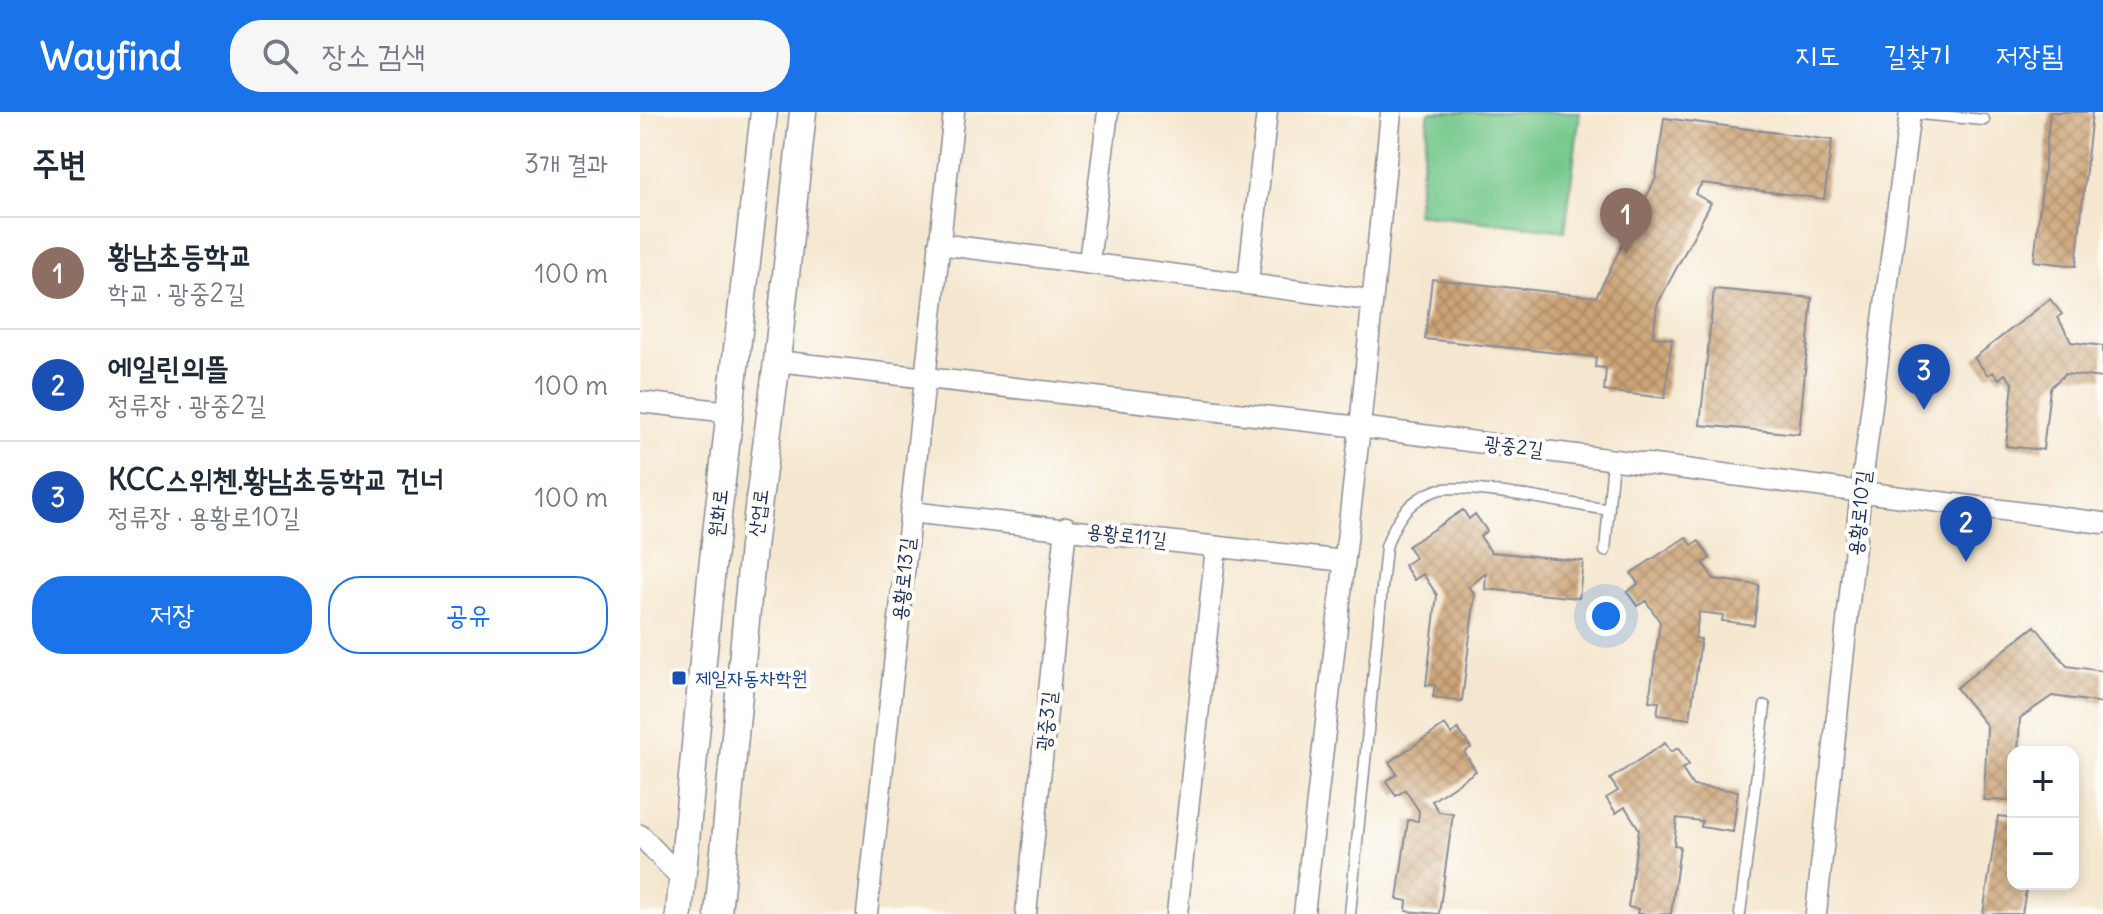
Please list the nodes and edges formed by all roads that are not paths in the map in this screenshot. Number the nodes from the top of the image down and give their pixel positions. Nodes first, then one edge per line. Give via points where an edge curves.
1 (764, 112) edge
2 (803, 112) edge
3 (954, 112) edge
4 (1108, 112) edge
5 (1267, 112) edge
6 (1391, 112) edge
7 (1910, 113) edge
8 (1984, 120) dead end
9 (939, 244) junction
10 (1089, 262) junction
11 (1248, 282) junction
12 (1370, 300) junction
13 (777, 361) junction
14 (925, 378) junction
15 (640, 402) edge
16 (730, 412) junction
17 (1360, 427) junction
18 (1613, 459) junction
19 (1861, 490) junction
20 (1609, 510) junction
21 (910, 512) junction
22 (2103, 523) edge
23 (1066, 527) junction
24 (1216, 547) junction
25 (1605, 551) dead end
26 (1344, 561) junction
27 (1765, 706) dead end
28 (640, 835) edge
29 (682, 879) junction
30 (679, 914) edge
31 (718, 914) edge
32 (867, 914) edge
33 (1026, 914) edge
34 (1177, 914) edge
35 (1304, 914) edge
36 (1350, 914) edge
37 (1740, 914) edge
38 (1816, 914) edge

1 - 16 street, 원화로
2 - 13 street, 산업로
3 - 9 street, 용황로13길
4 - 10 street
5 - 11 street
6 - 12 street
7 - 8 lane
7 - 19 street, 용황로10길
9 - 10 street
9 - 14 street, 용황로13길
10 - 11 street
11 - 12 street
12 - 17 street
13 - 14 street, 광중2길
13 - 31 street, 산업로 via 753,547
14 - 17 street, 광중2길
14 - 21 street, 용황로13길
15 - 16 street
16 - 29 street, 원화로
17 - 18 street, 광중2길
17 - 26 street
18 - 19 street, 광중2길
18 - 20 lane
19 - 22 street, 광중2길
19 - 38 street, 용황로10길
20 - 25 lane
20 - 36 lane via 1452,487 1422,497 1394,522 1386,547
21 - 23 street, 용황로11길
21 - 32 street, 용황로13길
23 - 24 street, 용황로11길
23 - 33 street, 광중3길
24 - 26 street, 용황로11길
24 - 34 street
26 - 35 street
27 - 37 lane
28 - 29 street
29 - 30 street, 원화로

